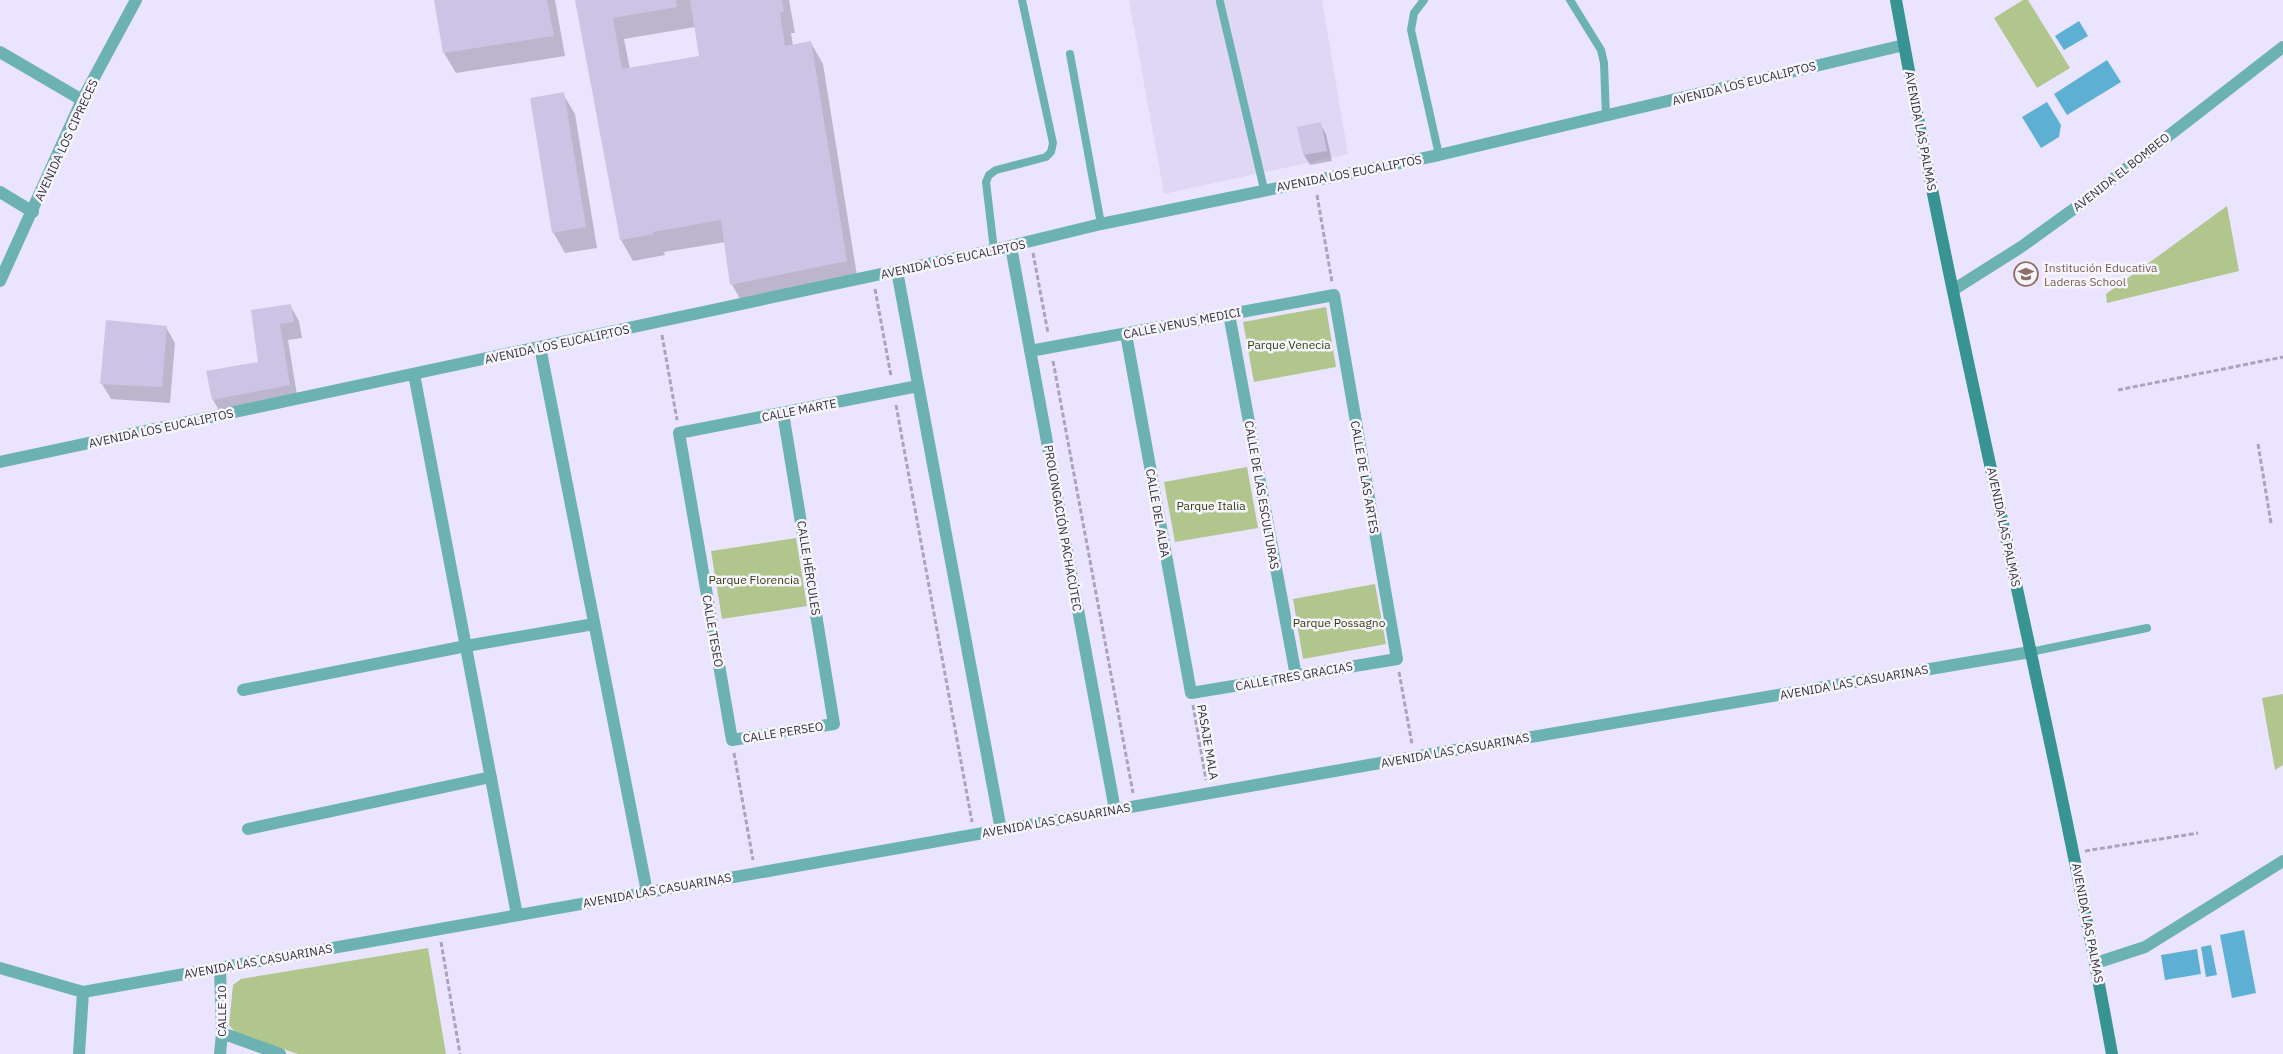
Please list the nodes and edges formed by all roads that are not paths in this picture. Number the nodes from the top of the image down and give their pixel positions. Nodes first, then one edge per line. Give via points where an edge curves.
1 (136, 0) edge
2 (1022, 0) edge
3 (1424, 0) edge
4 (1570, 0) edge
5 (1896, 0) edge
6 (1220, 2) dead end
7 (1904, 45) junction
8 (2283, 47) edge
9 (0, 52) edge
10 (1070, 54) dead end
11 (82, 100) junction
12 (1606, 117) junction
13 (1439, 155) junction
14 (1264, 189) junction
15 (0, 192) edge
16 (33, 212) junction
17 (1101, 224) junction
18 (1011, 247) junction
19 (994, 250) junction
20 (896, 271) junction
21 (0, 281) edge
22 (1953, 290) junction
23 (1334, 295) joint
24 (1229, 314) junction
25 (1126, 334) junction
26 (540, 347) junction
27 (1030, 351) junction
28 (414, 374) junction
29 (918, 386) junction
30 (783, 413) junction
31 (679, 433) joint
32 (0, 462) edge
33 (594, 624) junction
34 (2147, 628) dead end
35 (466, 646) junction
36 (2030, 652) junction
37 (1397, 659) joint
38 (1296, 676) junction
39 (243, 690) dead end
40 (1191, 694) joint
41 (834, 724) joint
42 (732, 740) joint
43 (491, 777) junction
44 (1115, 810) junction
45 (248, 829) dead end
46 (1001, 830) junction
47 (2283, 861) edge
48 (646, 892) junction
49 (517, 915) junction
50 (2096, 963) junction
51 (0, 968) edge
52 (220, 968) junction
53 (83, 992) junction
54 (222, 1033) junction
55 (79, 1054) edge
56 (220, 1054) edge
57 (280, 1054) edge
58 (2112, 1054) edge

1 - 11 street, AVENIDA LOS CIPRECES
2 - 19 lane via 1053,143 1046,157 996,170 989,175 986,182
3 - 13 lane via 1414,13 1411,30
4 - 12 lane via 1601,50
5 - 7 main road, AVENIDA LAS PALMAS
6 - 14 lane
7 - 12 street, AVENIDA LOS EUCALIPTOS
7 - 22 main road, AVENIDA LAS PALMAS
8 - 22 street, AVENIDA EL BOMBEO via 2082,203
9 - 11 street
10 - 17 lane
11 - 16 street, AVENIDA LOS CIPRECES
12 - 13 street, AVENIDA LOS EUCALIPTOS
13 - 14 street, AVENIDA LOS EUCALIPTOS via 1314,182
14 - 17 street, AVENIDA LOS EUCALIPTOS
15 - 16 street
16 - 21 street, AVENIDA LOS CIPRECES
17 - 18 street, AVENIDA LOS EUCALIPTOS
18 - 19 street, AVENIDA LOS EUCALIPTOS
18 - 27 street, PROLONGACIÓN PACHACÚTEC
19 - 20 street, AVENIDA LOS EUCALIPTOS
20 - 26 street, AVENIDA LOS EUCALIPTOS
20 - 29 street
22 - 36 main road, AVENIDA LAS PALMAS
23 - 24 street, CALLE VENUS MEDICI
23 - 37 street, CALLE DE LAS ARTES
24 - 25 street, CALLE VENUS MEDICI
24 - 38 street, CALLE DE LAS ESCULTURAS
25 - 27 street, CALLE VENUS MEDICI
25 - 40 street, CALLE DEL ALBA
26 - 28 street, AVENIDA LOS EUCALIPTOS
26 - 33 street
27 - 44 street, PROLONGACIÓN PACHACÚTEC
28 - 32 street, AVENIDA LOS EUCALIPTOS
28 - 35 street
29 - 30 street, CALLE MARTE
29 - 46 street
30 - 31 street, CALLE MARTE
30 - 41 street, CALLE HÉRCULES
31 - 42 street, CALLE TESEO
33 - 35 street
33 - 48 street
34 - 36 lane
35 - 39 street
35 - 43 street
36 - 44 street, AVENIDA LAS CASUARINAS
36 - 50 main road, AVENIDA LAS PALMAS
37 - 38 street, CALLE TRES GRACIAS
38 - 40 street, CALLE TRES GRACIAS
41 - 42 street, CALLE PERSEO
43 - 45 street
43 - 49 street
44 - 46 street, AVENIDA LAS CASUARINAS
46 - 48 street, AVENIDA LAS CASUARINAS
47 - 50 street via 2145,947
48 - 49 street, AVENIDA LAS CASUARINAS
49 - 52 street, AVENIDA LAS CASUARINAS
50 - 58 main road, AVENIDA LAS PALMAS
51 - 53 street
52 - 53 street, AVENIDA LAS CASUARINAS
52 - 54 street, CALLE 10
53 - 55 street
54 - 56 street, CALLE 10
54 - 57 street

